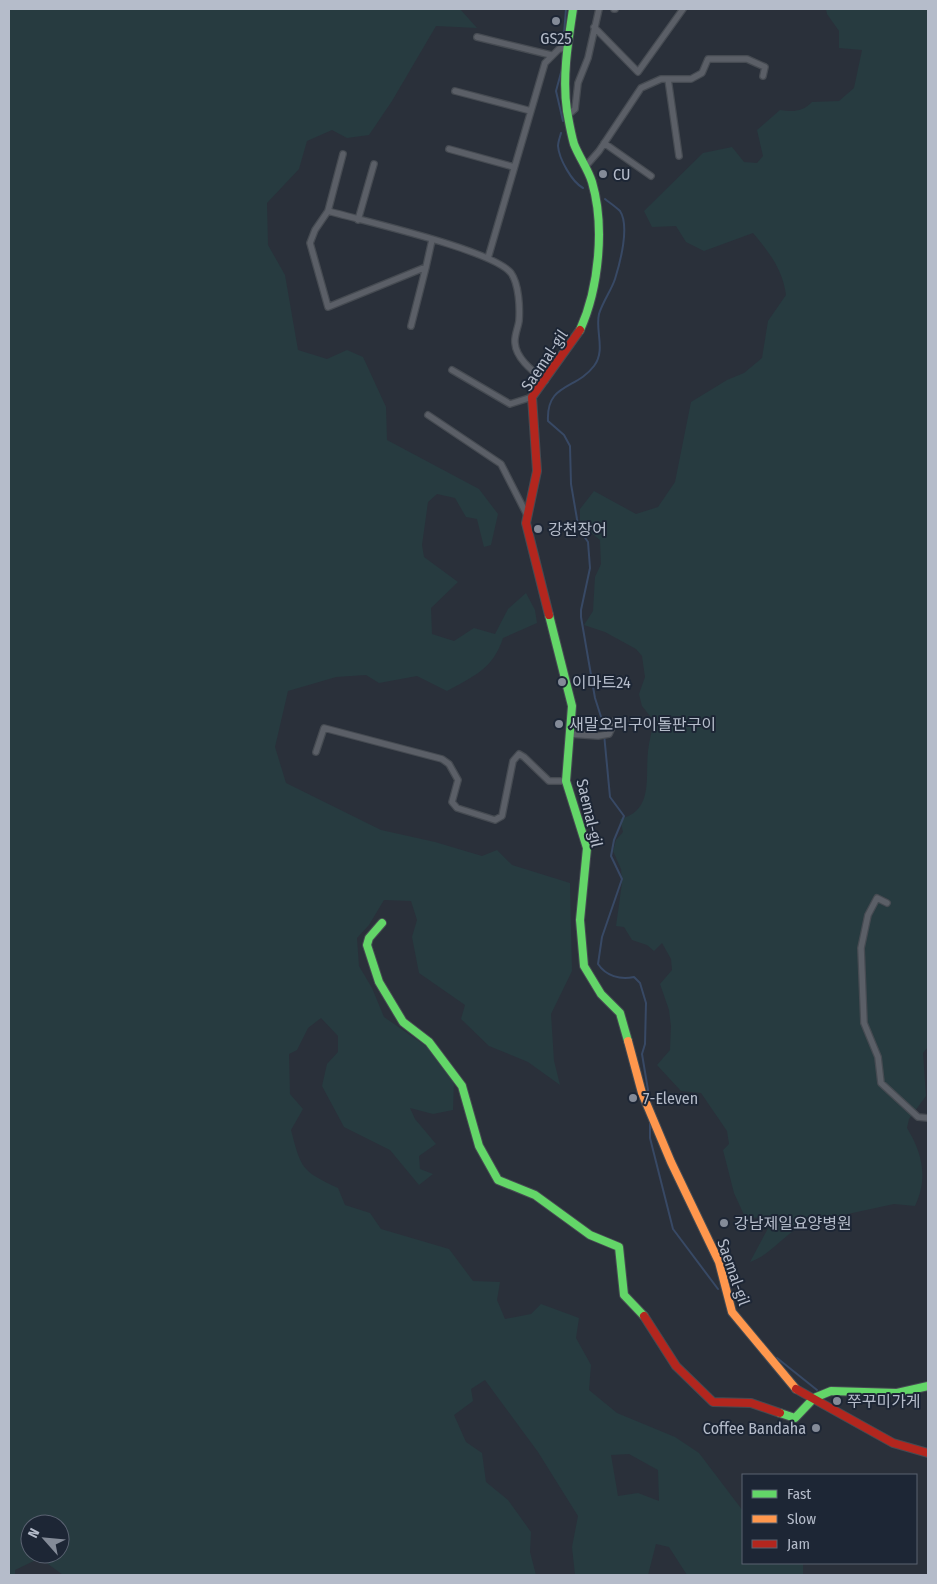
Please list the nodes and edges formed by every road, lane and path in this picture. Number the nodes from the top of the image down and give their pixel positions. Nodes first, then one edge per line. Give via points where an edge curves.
1 (573, 9) edge
2 (599, 9) edge
3 (683, 9) edge
4 (594, 27) junction
5 (477, 37) dead end
6 (567, 48) junction
7 (551, 55) junction
8 (763, 76) dead end
9 (668, 79) junction
10 (455, 90) dead end
11 (531, 111) junction
12 (568, 115) junction
13 (604, 143) junction
14 (449, 149) dead end
15 (343, 154) dead end
16 (679, 156) dead end
17 (374, 164) dead end
18 (514, 167) junction
19 (585, 167) junction
20 (651, 176) dead end
21 (328, 211) junction
22 (358, 220) junction
23 (432, 240) junction
24 (488, 258) junction
25 (426, 267) junction
26 (412, 326) dead end
27 (452, 370) dead end
28 (545, 381) junction
29 (532, 397) junction
30 (428, 414) dead end
31 (527, 515) junction
32 (615, 721) dead end
33 (570, 734) junction
34 (316, 752) dead end
35 (566, 781) junction
36 (886, 903) dead end
37 (382, 923) dead end
38 (928, 1118) edge
39 (928, 1386) edge
40 (813, 1399) junction
41 (928, 1453) edge

1 - 6 street, Saemal-gil
2 - 4 street
3 - 4 street via 638,72
4 - 12 street via 588,58 578,83 575,109
5 - 7 street
6 - 7 street
6 - 12 street, Saemal-gil
7 - 11 street via 545,63
8 - 9 street via 764,67 747,59 708,59 702,73 691,79
9 - 13 street via 641,88
9 - 16 street
10 - 11 street
11 - 18 street
12 - 19 street, Saemal-gil via 574,144
13 - 19 street
13 - 20 street
14 - 18 street
15 - 21 street
17 - 22 street
18 - 24 street
19 - 28 street, Saemal-gil via 599,209 599,246 589,311 577,338
21 - 22 street
21 - 25 street via 310,243 328,307
22 - 23 street
23 - 24 street
23 - 25 street
24 - 28 street via 512,274 519,311 515,344 527,367
25 - 26 street
27 - 29 street via 510,404
28 - 29 street, Saemal-gil
29 - 31 street, Saemal-gil via 537,471
30 - 31 street via 501,464
31 - 33 street, Saemal-gil via 526,523 572,706
32 - 33 street via 609,734
33 - 35 street, Saemal-gil
34 - 35 street via 324,728 442,759 458,780 452,802 457,808 495,820 502,816 513,761 519,754 549,780
35 - 40 street, Saemal-gil via 587,848 580,920 584,966 601,994 620,1013 642,1093 670,1162 719,1262 732,1312 795,1389
36 - 38 street via 877,898 868,915 861,948 864,1023 878,1057 881,1083 918,1117
37 - 40 street via 367,945 379,982 403,1022 429,1042 462,1086 479,1146 498,1180 515,1183 555,1206 592,1236 619,1246 624,1295 649,1321 676,1366 713,1402 751,1403 795,1418
39 - 40 street via 912,1392 858,1389 822,1393
40 - 41 street, Saemal-gil via 884,1438

